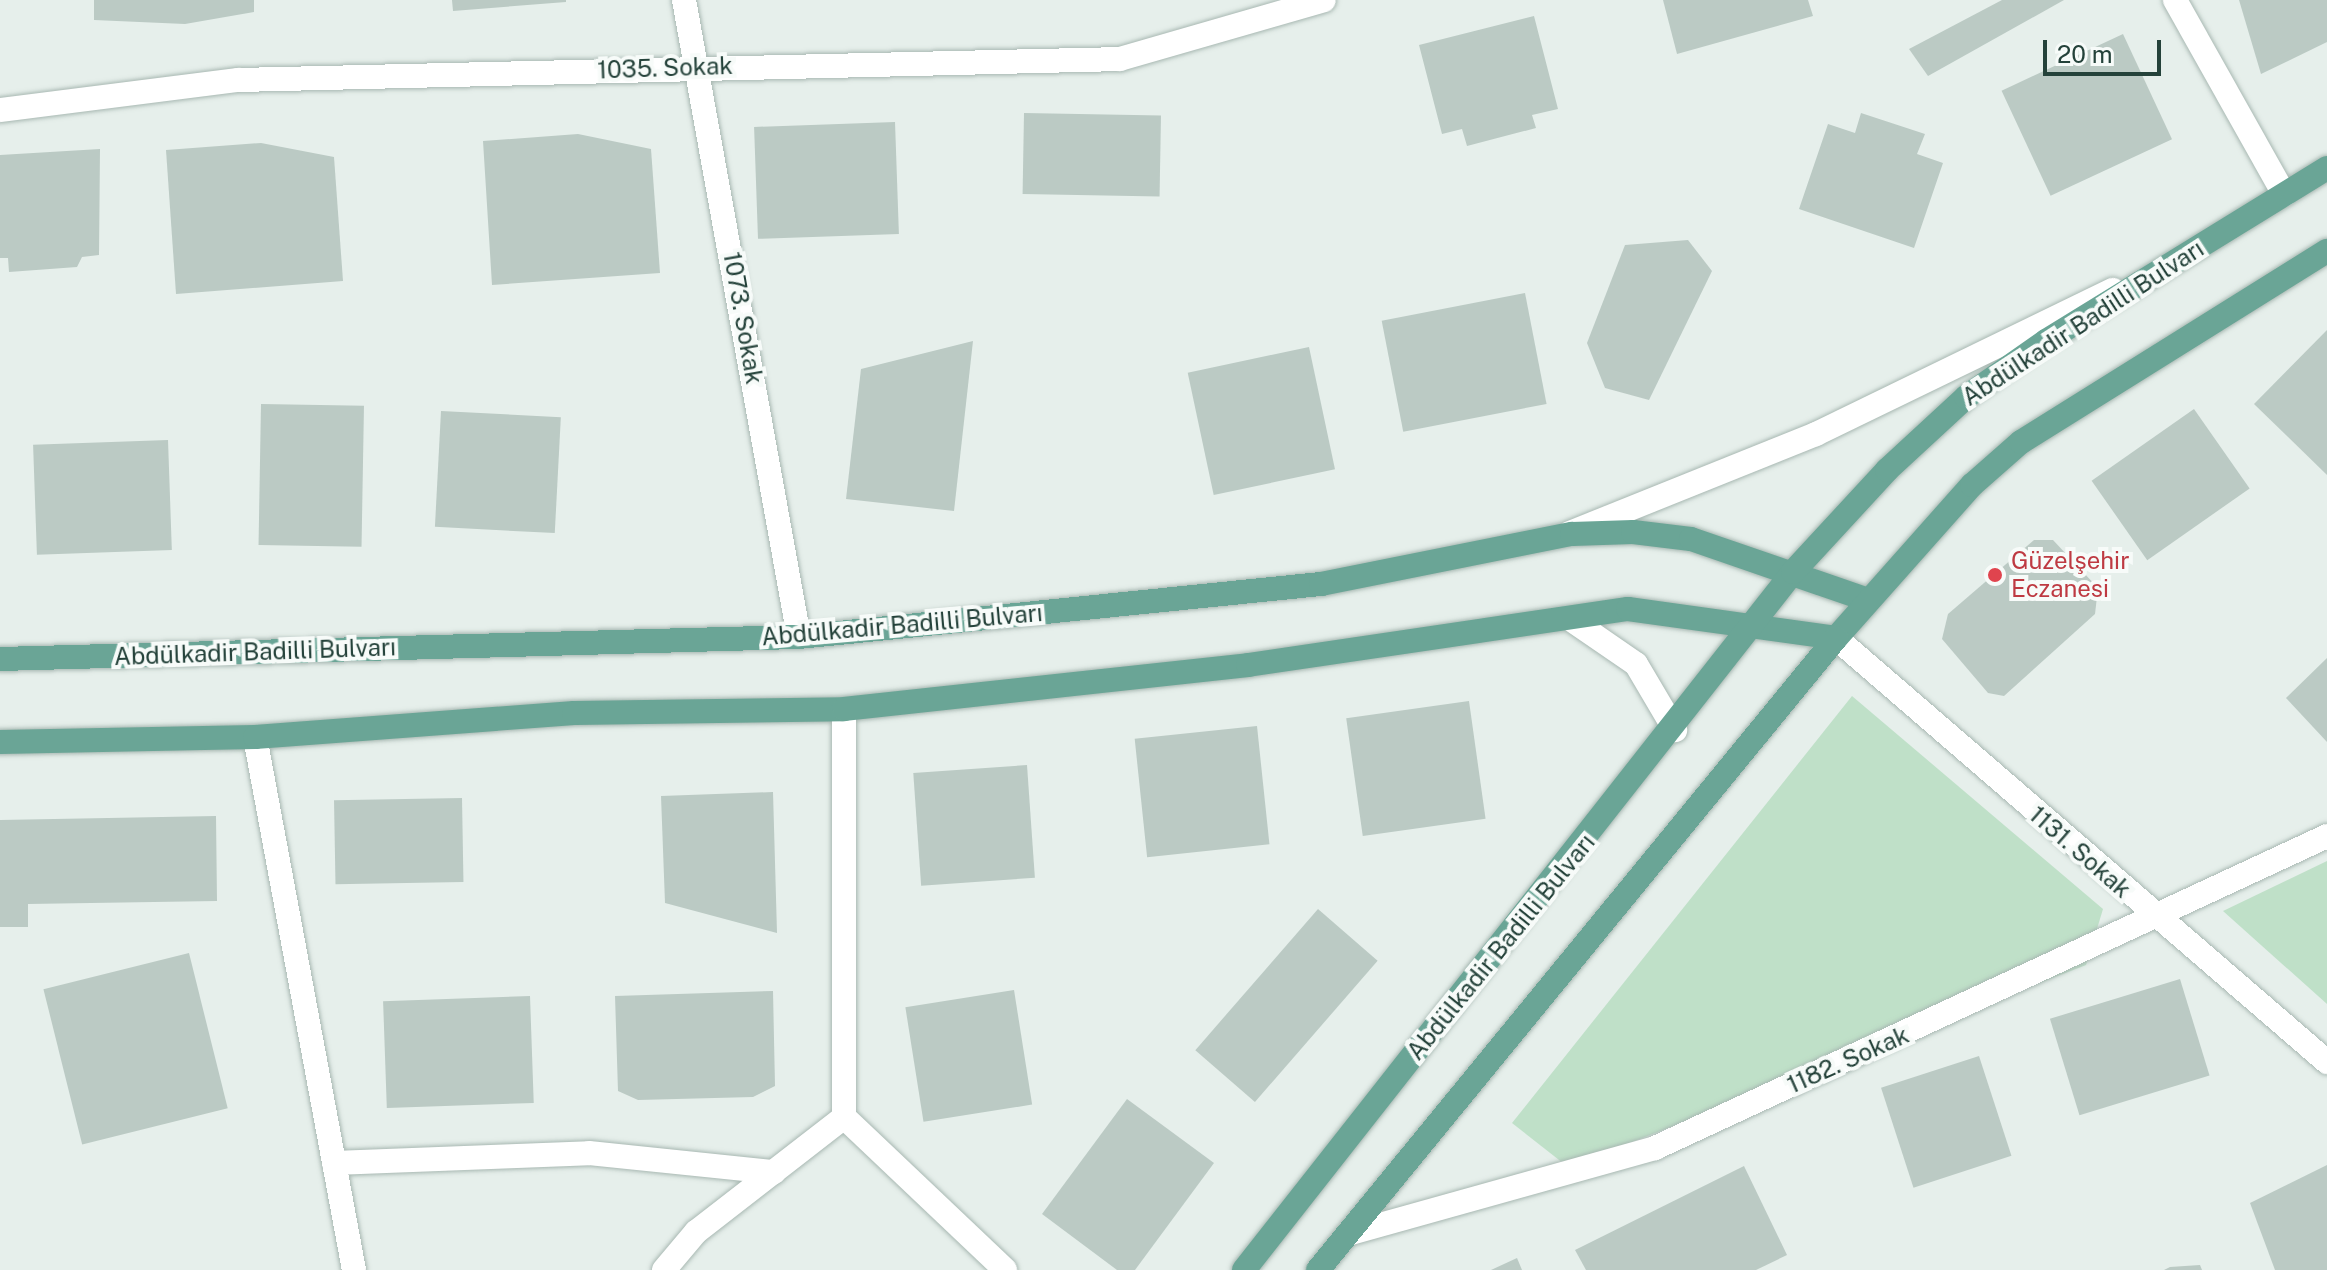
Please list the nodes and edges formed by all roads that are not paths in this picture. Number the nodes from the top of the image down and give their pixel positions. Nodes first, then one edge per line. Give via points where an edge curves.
1 (684, 0) edge
2 (1324, 0) edge
3 (2175, 0) edge
4 (698, 67) junction
5 (0, 110) edge
6 (2327, 168) edge
7 (2284, 194) junction
8 (2327, 251) edge
9 (2191, 252) junction
10 (1564, 536) junction
11 (1793, 572) junction
12 (1868, 600) junction
13 (1569, 618) junction
14 (1758, 624) junction
15 (799, 637) junction
16 (1836, 638) junction
17 (0, 659) edge
18 (844, 709) junction
19 (1675, 730) junction
20 (255, 737) junction
21 (0, 742) edge
22 (2327, 836) edge
23 (2159, 920) junction
24 (2327, 1062) edge
25 (844, 1117) junction
26 (334, 1163) junction
27 (774, 1172) junction
28 (1351, 1233) junction
29 (354, 1270) edge
30 (664, 1270) edge
31 (1005, 1270) edge
32 (1244, 1270) edge
33 (1318, 1270) edge

1 - 4 street, 1073. Sokak
2 - 4 street, 1035. Sokak via 1120,59
3 - 7 street
4 - 5 street, 1035. Sokak via 238,80
4 - 15 street, 1073. Sokak
6 - 7 main road, Abdülkadir Badilli Bulvarı
7 - 9 main road, Abdülkadir Badilli Bulvarı
8 - 12 main road via 2021,442
9 - 10 street via 1816,434
9 - 11 main road, Abdülkadir Badilli Bulvarı via 1966,397
10 - 11 main road, Abdülkadir Badilli Bulvarı via 1633,532 1691,539
10 - 15 main road, Abdülkadir Badilli Bulvarı via 1321,584
11 - 12 main road, Abdülkadir Badilli Bulvarı
11 - 14 main road, Abdülkadir Badilli Bulvarı
12 - 16 main road
13 - 14 main road via 1628,609
13 - 18 main road via 1248,665
13 - 19 street via 1636,664
14 - 16 main road
14 - 19 main road, Abdülkadir Badilli Bulvarı
15 - 17 main road, Abdülkadir Badilli Bulvarı
16 - 23 street, 1131. Sokak
16 - 28 main road
18 - 20 main road via 574,713
18 - 25 street
19 - 32 main road, Abdülkadir Badilli Bulvarı
20 - 21 main road
20 - 26 street
22 - 23 street, 1182. Sokak
23 - 24 street, 1131. Sokak
23 - 28 street, 1182. Sokak via 1655,1148
25 - 27 street
25 - 31 street
26 - 27 street via 589,1153
26 - 29 street
27 - 30 street via 696,1232
28 - 33 main road

